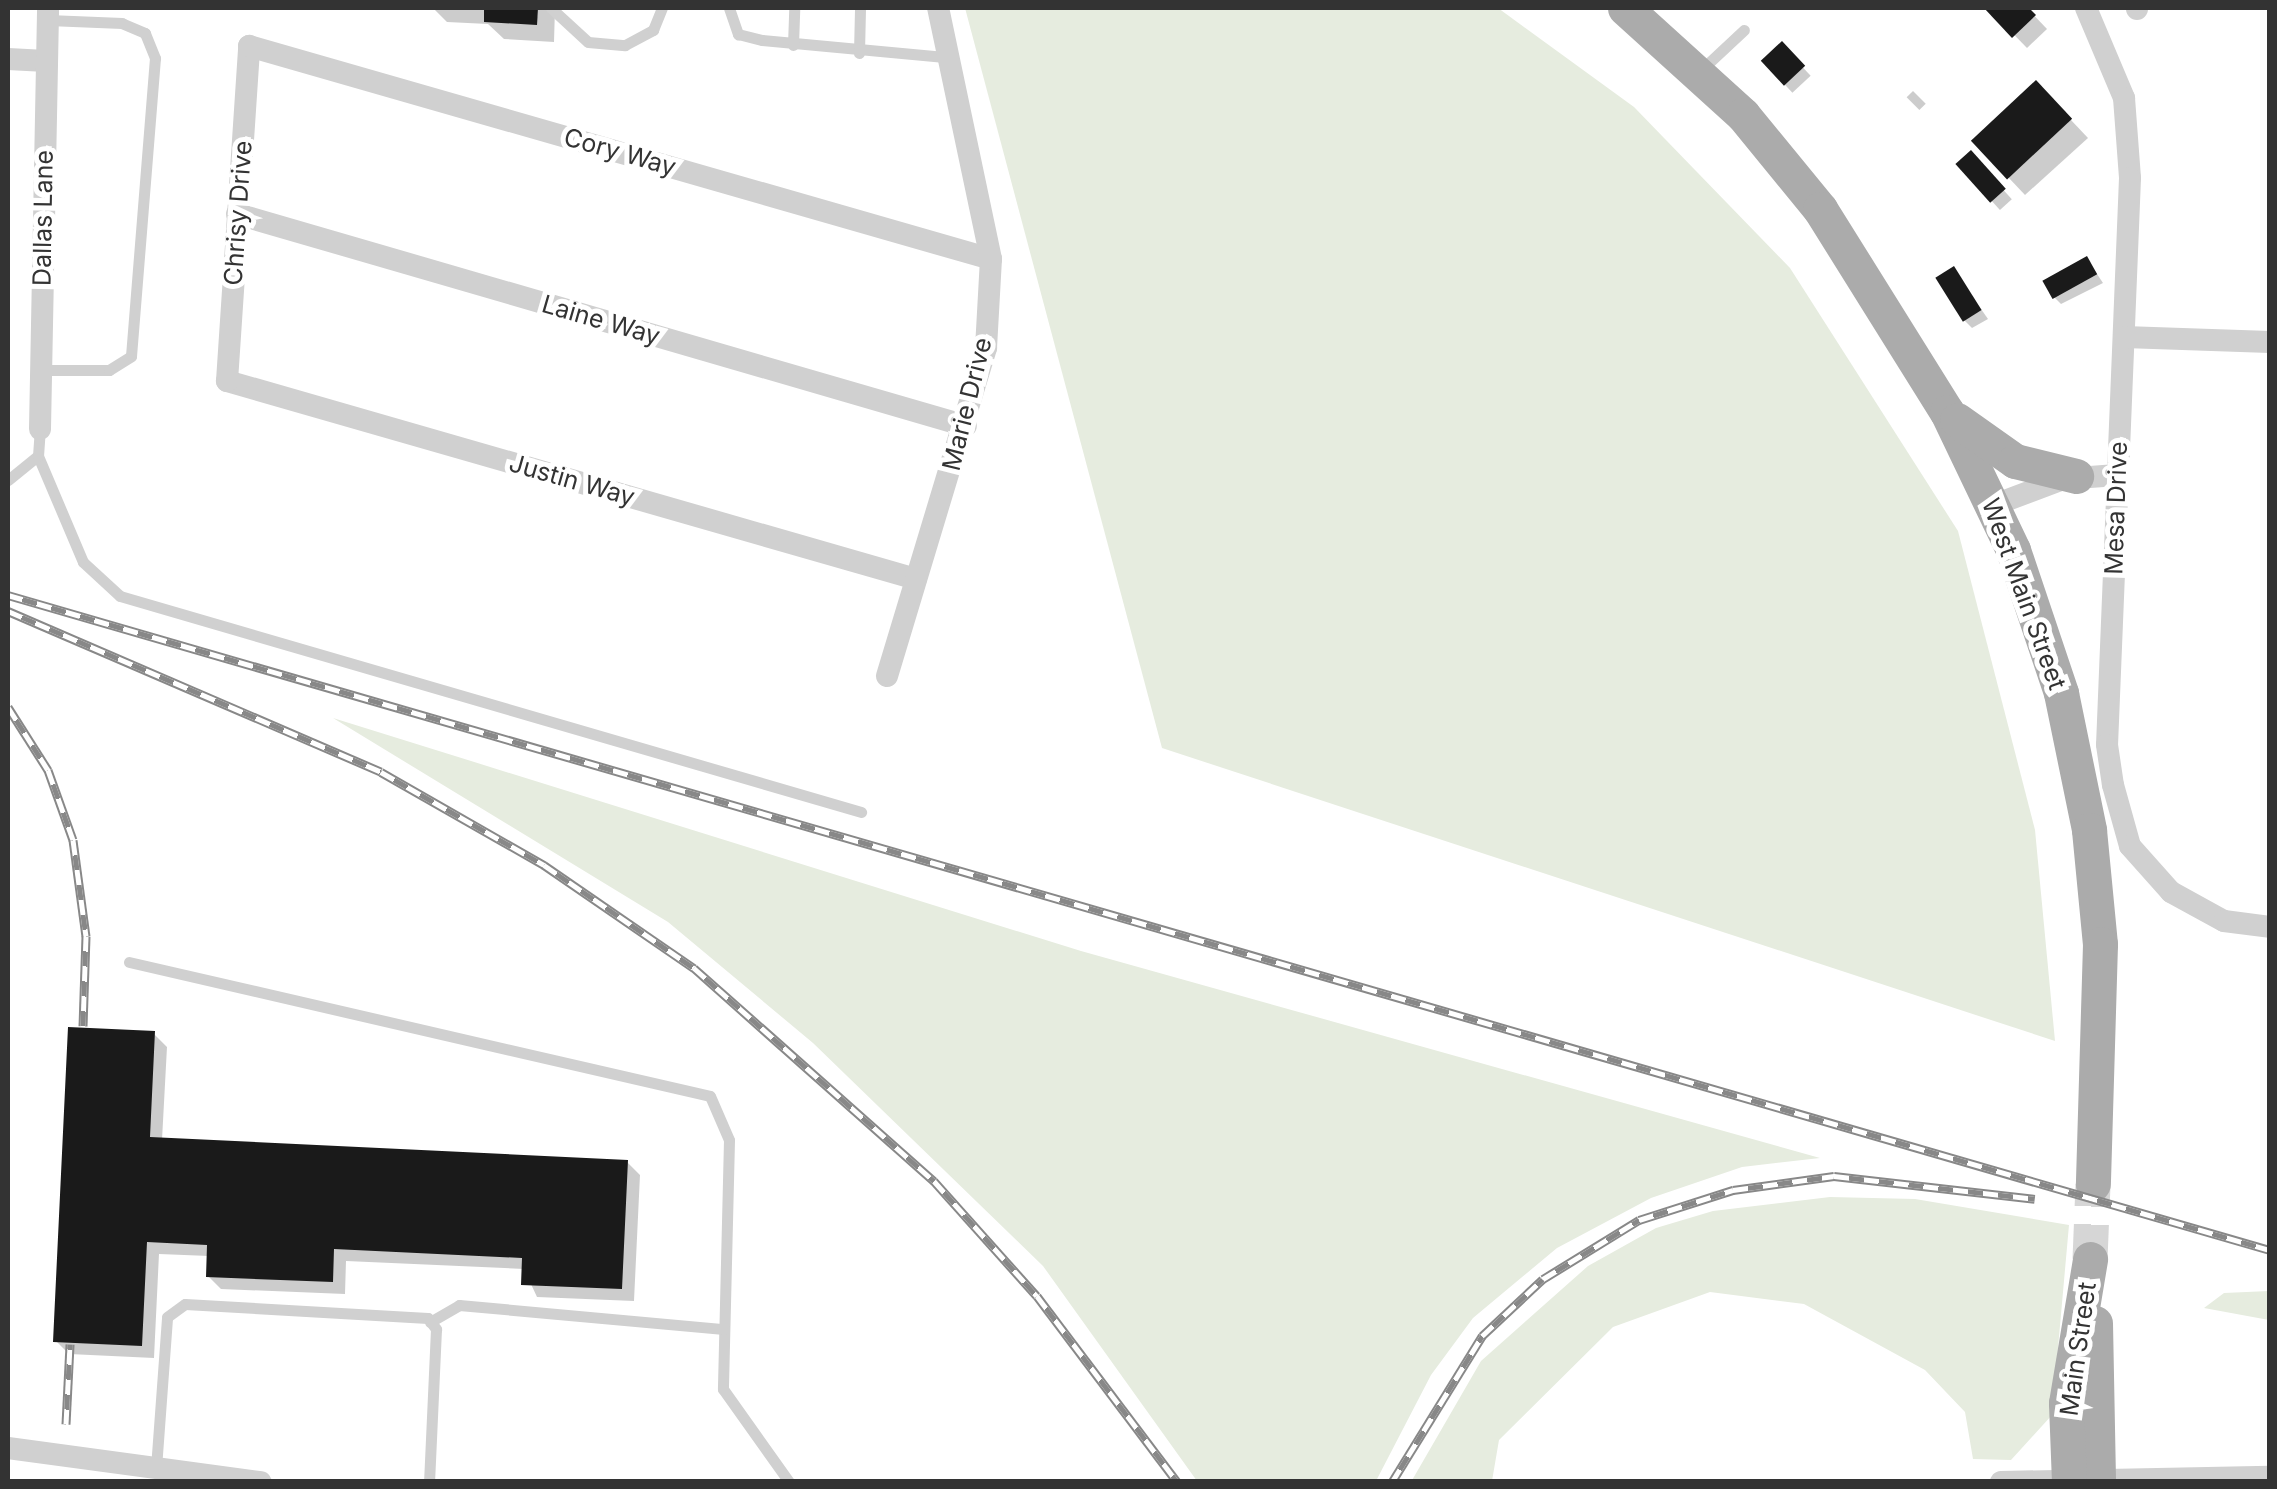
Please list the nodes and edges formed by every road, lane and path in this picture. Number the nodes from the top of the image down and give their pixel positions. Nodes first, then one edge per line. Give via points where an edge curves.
1 (551, 8) edge
2 (662, 8) edge
3 (729, 8) edge
4 (794, 8) edge
5 (860, 8) edge
6 (938, 8) edge
7 (1625, 8) edge
8 (2086, 8) edge
9 (47, 14) edge
10 (1744, 30) dead end
11 (793, 44) junction
12 (250, 46) joint
13 (859, 53) junction
14 (947, 57) junction
15 (8, 60) edge
16 (46, 61) junction
17 (1700, 71) junction
18 (237, 214) junction
19 (991, 259) junction
20 (2124, 337) junction
21 (2270, 342) edge
22 (41, 370) junction
23 (228, 381) joint
24 (1947, 412) junction
25 (966, 426) junction
26 (40, 429) joint
27 (38, 456) junction
28 (2117, 475) junction
29 (2076, 476) junction
30 (8, 480) edge
31 (1994, 505) junction
32 (916, 579) junction
33 (887, 676) dead end
34 (861, 812) dead end
35 (2270, 927) edge
36 (129, 962) dead end
37 (2093, 1184) tunnel mouth
38 (430, 1322) junction
39 (724, 1329) junction
40 (8, 1448) edge
41 (156, 1468) junction
42 (2270, 1477) edge
43 (2218, 1478) edge
44 (2084, 1479) edge
45 (261, 1482) edge
46 (429, 1482) edge
47 (790, 1482) edge
48 (2000, 1482) edge

1 - 2 lane via 588,42 625,44 653,30
3 - 11 lane via 738,34
4 - 11 lane
5 - 13 lane
6 - 14 street, Marie Drive
7 - 17 main road, West Main Street
8 - 20 street, Mesa Drive via 2124,98
9 - 16 street, Dallas Lane
9 - 22 lane via 122,23 144,33 155,58 131,356 109,370
10 - 17 lane
11 - 13 lane
12 - 18 street, Chrisy Drive
12 - 19 street, Cory Way
13 - 14 lane
14 - 19 street, Marie Drive
15 - 16 street
16 - 22 street, Dallas Lane
17 - 24 main road, West Main Street via 1820,209
18 - 23 street, Chrisy Drive
18 - 25 street, Laine Way
19 - 25 street, Marie Drive via 986,348
20 - 21 street
20 - 28 street, Mesa Drive
22 - 26 street, Dallas Lane
23 - 32 street, Justin Way
24 - 29 main road via 2005,456
24 - 31 main road, West Main Street
25 - 32 street, Marie Drive
26 - 27 lane
27 - 30 lane
27 - 34 lane via 83,562 120,596
28 - 29 street
28 - 35 street, Mesa Drive via 2107,744 2130,846 2200,910
29 - 31 street
31 - 37 main road, West Main Street via 2061,693 2089,830 2100,944
32 - 33 street, Marie Drive
36 - 39 lane via 710,1096 729,1140
38 - 39 lane via 459,1304
38 - 41 lane via 185,1304 167,1317
38 - 46 lane
39 - 47 lane via 723,1389
40 - 41 street
41 - 45 street
42 - 43 street
43 - 44 street
44 - 44 main road, Main Street via 2090,1259 2066,1402
44 - 48 street

